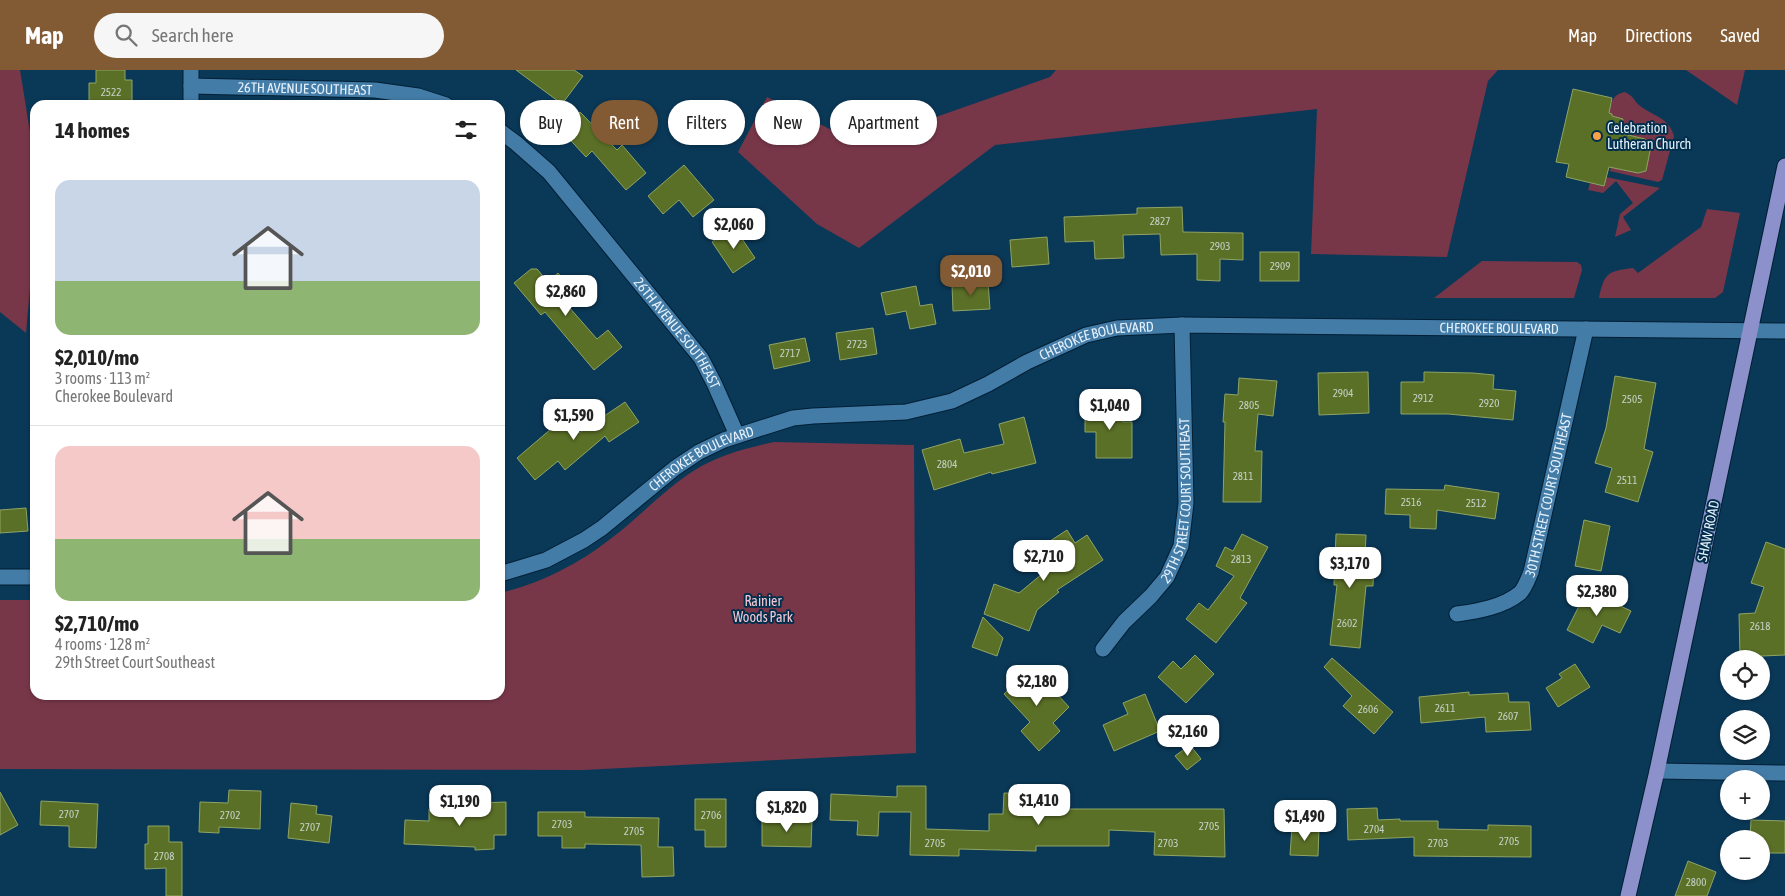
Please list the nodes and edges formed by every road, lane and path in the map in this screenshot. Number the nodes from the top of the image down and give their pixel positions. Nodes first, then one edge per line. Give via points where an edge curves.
1 (191, 70) edge
2 (191, 86) junction
3 (191, 100) edge
4 (430, 100) edge
5 (505, 135) edge
6 (1785, 166) edge
7 (1182, 325) junction
8 (1586, 329) junction
9 (1785, 331) edge
10 (1750, 332) junction
11 (737, 435) junction
12 (505, 572) edge
13 (0, 577) edge
14 (30, 577) edge
15 (1457, 614) dead end
16 (1103, 649) dead end
17 (1657, 771) junction
18 (1785, 773) edge
19 (1628, 896) edge

1 - 2 street
2 - 3 street
2 - 4 street, 26TH AVENUE SOUTHEAST via 375,90
5 - 11 street, 26TH AVENUE SOUTHEAST via 549,172 701,358
6 - 10 main road, SHAW ROAD
7 - 8 street, CHEROKEE BOULEVARD
7 - 11 street, CHEROKEE BOULEVARD via 1117,328 1086,335 952,400 906,412 793,418
7 - 16 street, 29TH STREET COURT SOUTHEAST via 1186,503 1181,546 1167,577
8 - 10 street, CHEROKEE BOULEVARD
8 - 15 street, 30TH STREET COURT SOUTHEAST via 1532,572 1521,592 1501,604
9 - 10 street
10 - 17 main road, SHAW ROAD
11 - 12 street, CHEROKEE BOULEVARD via 699,452 675,468 584,540 546,560
13 - 14 street
17 - 18 street
17 - 19 main road, SHAW ROAD

